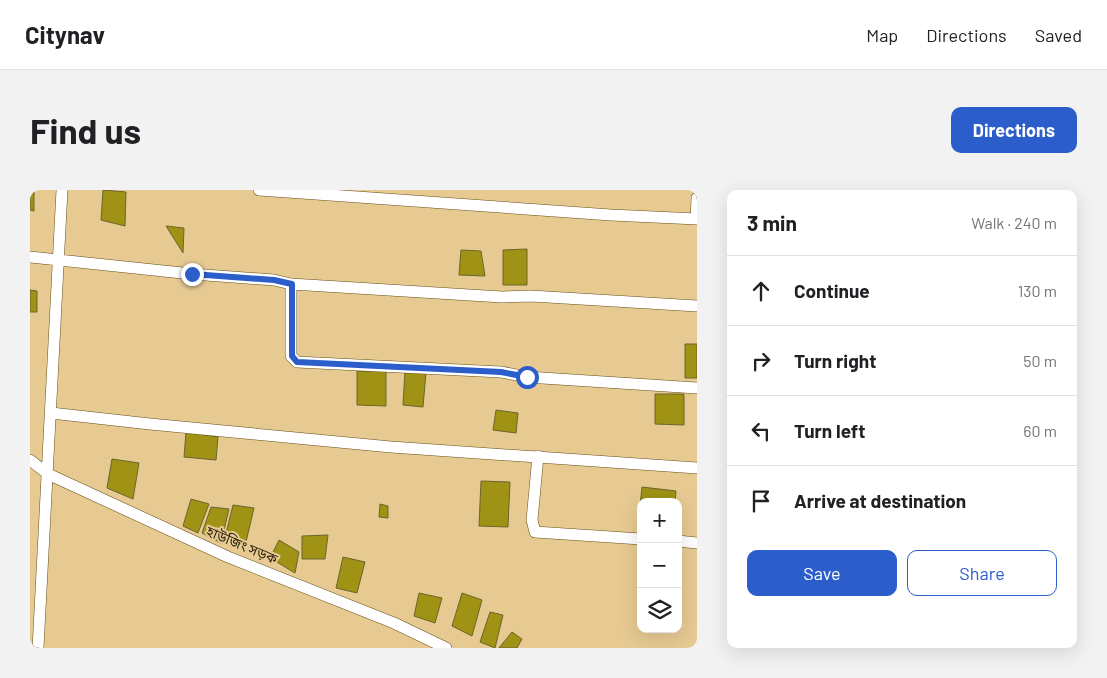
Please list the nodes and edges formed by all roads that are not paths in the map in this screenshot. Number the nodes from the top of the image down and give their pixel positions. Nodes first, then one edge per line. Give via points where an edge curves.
1 (62, 190) edge
2 (259, 190) edge
3 (697, 198) edge
4 (697, 219) edge
5 (30, 257) edge
6 (58, 259) junction
7 (292, 284) junction
8 (697, 306) edge
9 (697, 388) edge
10 (51, 412) junction
11 (538, 456) junction
12 (30, 460) edge
13 (697, 468) edge
14 (48, 474) junction
15 (637, 539) edge
16 (682, 542) edge
17 (697, 543) edge
18 (38, 648) edge
19 (446, 648) edge

1 - 6 street
2 - 4 street
3 - 4 street
5 - 6 street
6 - 7 street
6 - 10 street
7 - 8 street
7 - 9 street via 292,356 297,362 501,372 527,377
10 - 11 street via 391,447
10 - 14 street
11 - 13 street
11 - 15 street via 532,520 535,532
12 - 14 street, হাউজিং সড়ক
14 - 18 street
14 - 19 street, হাউজিং সড়ক via 228,557 394,623
16 - 17 street

